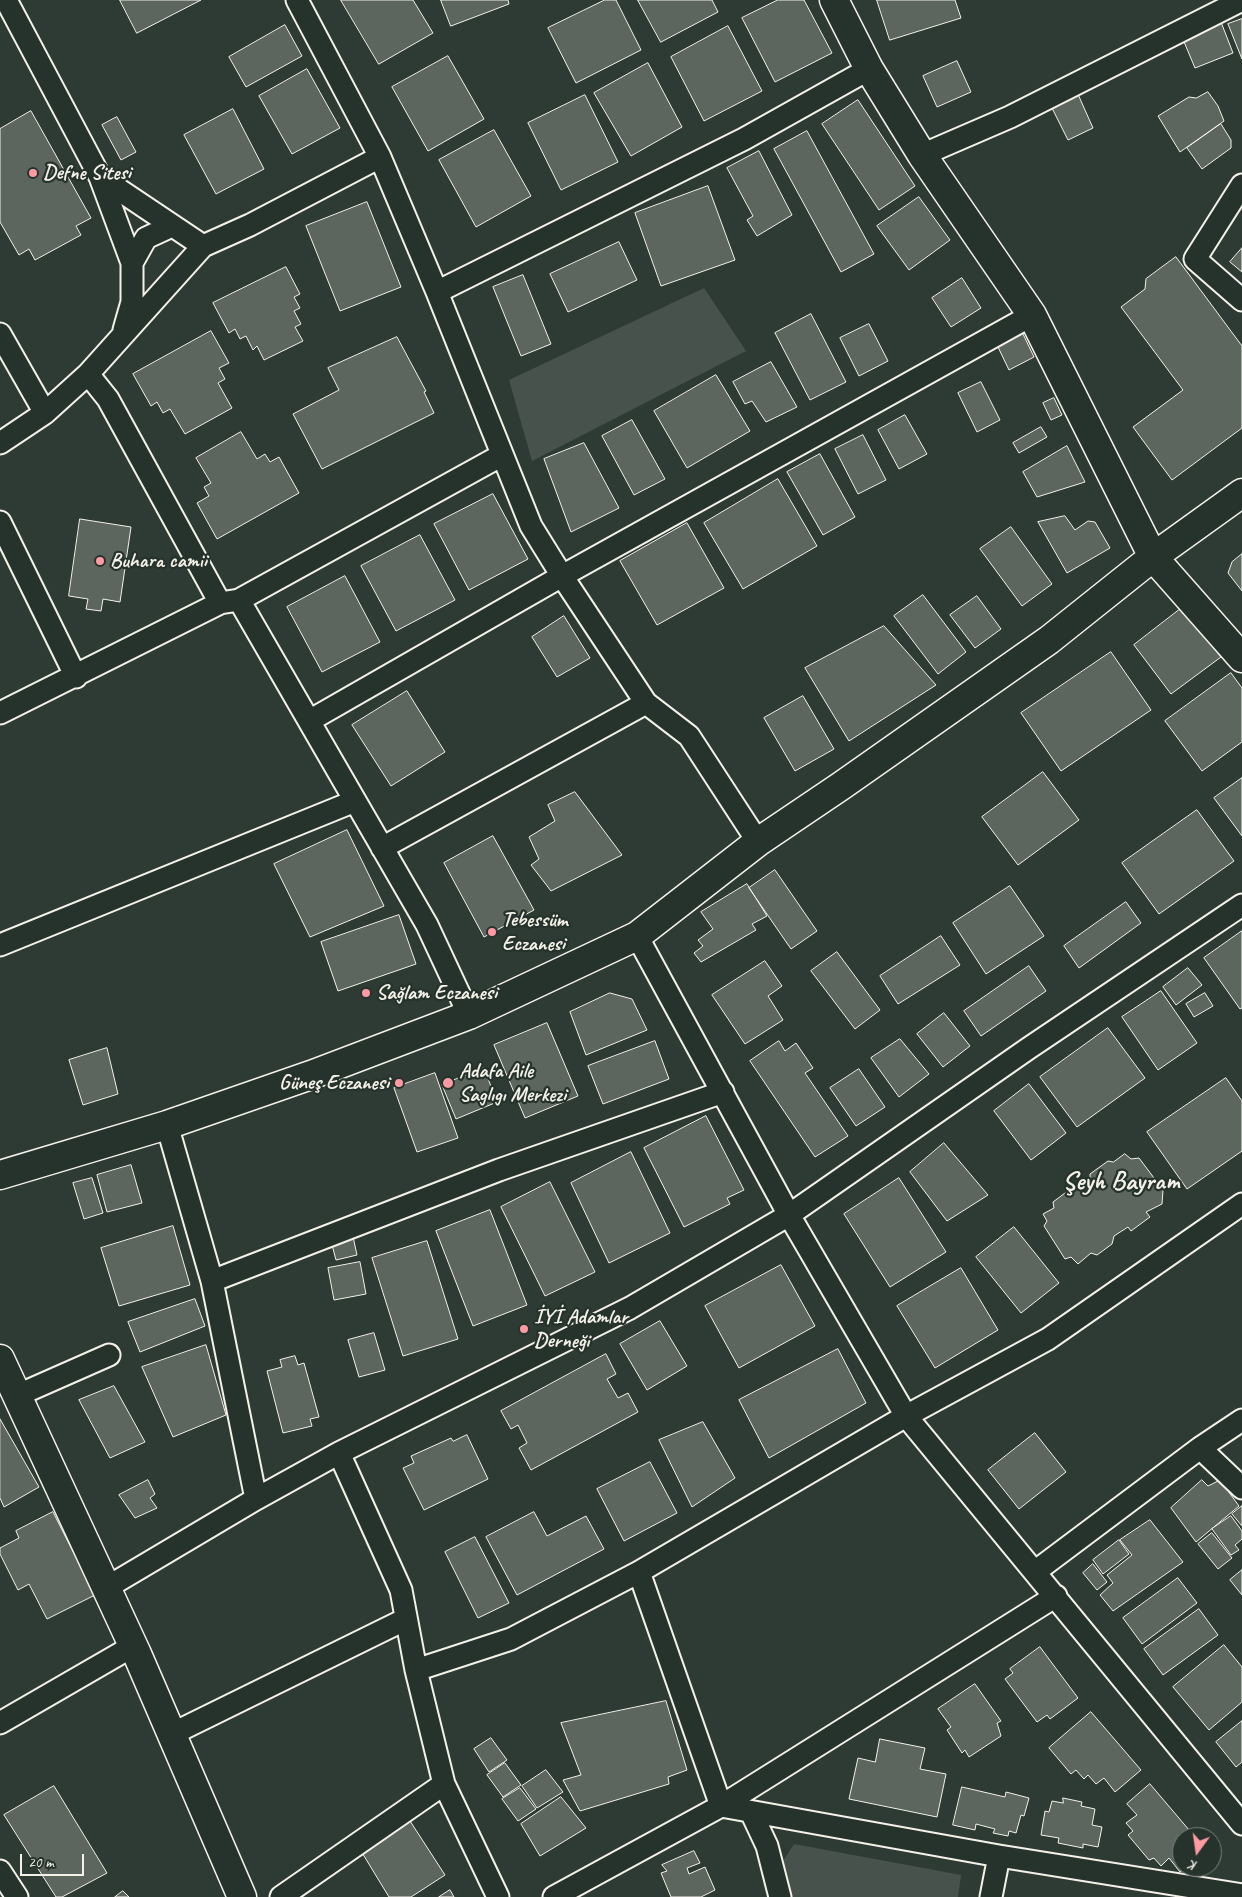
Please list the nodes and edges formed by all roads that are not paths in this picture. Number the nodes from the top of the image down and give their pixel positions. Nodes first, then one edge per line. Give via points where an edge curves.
1 (6, 0) edge
2 (297, 0) edge
3 (834, 0) edge
4 (1242, 0) edge
5 (869, 69) junction
6 (922, 155) junction
7 (380, 157) junction
8 (100, 177) junction
9 (1242, 185) edge
10 (172, 226) junction
11 (204, 246) junction
12 (132, 263) junction
13 (437, 292) junction
14 (1242, 300) edge
15 (1032, 316) junction
16 (0, 334) edge
17 (122, 335) junction
18 (88, 374) junction
19 (45, 413) junction
20 (0, 443) edge
21 (502, 455) junction
22 (1242, 493) edge
23 (0, 522) edge
24 (1153, 557) junction
25 (562, 576) junction
26 (229, 601) junction
27 (1242, 658) edge
28 (76, 677) junction
29 (646, 703) junction
30 (0, 713) edge
31 (308, 721) junction
32 (355, 800) junction
33 (758, 842) junction
34 (382, 848) junction
35 (1242, 906) edge
36 (637, 936) junction
37 (0, 945) edge
38 (469, 1015) junction
39 (723, 1092) junction
40 (167, 1125) junction
41 (2, 1175) edge
42 (1242, 1204) edge
43 (789, 1216) junction
44 (212, 1281) junction
45 (109, 1354) dead end
46 (0, 1359) edge
47 (16, 1396) junction
48 (906, 1416) junction
49 (1242, 1420) edge
50 (1200, 1448) junction
51 (340, 1453) junction
52 (1242, 1488) edge
53 (256, 1499) junction
54 (1036, 1571) junction
55 (639, 1572) junction
56 (106, 1588) junction
57 (1056, 1596) junction
58 (406, 1619) junction
59 (133, 1646) junction
60 (416, 1670) junction
61 (0, 1723) edge
62 (172, 1734) junction
63 (444, 1784) junction
64 (721, 1806) junction
65 (751, 1812) junction
66 (1242, 1824) edge
67 (999, 1856) junction
68 (0, 1871) edge
69 (1242, 1895) edge
70 (16, 1897) edge
71 (242, 1897) edge
72 (281, 1897) edge
73 (498, 1897) edge
74 (554, 1897) edge
75 (780, 1897) edge
76 (991, 1897) edge

1 - 8 street
2 - 7 street
3 - 5 main road
4 - 6 street via 1010,117
5 - 6 main road
5 - 13 street via 730,147
6 - 15 main road
7 - 11 street
7 - 13 street
8 - 10 street
8 - 12 street
9 - 14 street via 1195,259
10 - 11 street
10 - 12 street via 146,238
11 - 17 street
12 - 17 street via 132,302
13 - 21 street
15 - 24 main road
15 - 25 street
16 - 19 street
17 - 18 street
18 - 19 street
18 - 26 street via 108,399
19 - 20 street
21 - 25 street via 531,526
21 - 26 street
22 - 24 main road
23 - 28 street
24 - 27 main road
24 - 33 main road via 1049,640
25 - 29 street
25 - 31 street
26 - 28 street
26 - 31 street
28 - 30 street
29 - 33 street via 688,736
29 - 34 street
31 - 32 street
32 - 34 street
32 - 37 street
33 - 36 main road
34 - 38 street via 427,925
35 - 43 street via 1028,1048
36 - 38 main road
36 - 39 street
38 - 40 main road
39 - 43 street
39 - 44 street via 499,1170
40 - 41 main road
40 - 44 street
42 - 48 street via 1048,1339
43 - 48 street
43 - 51 street via 630,1308
44 - 53 street
45 - 47 street
46 - 47 main road
47 - 56 main road
48 - 54 street
48 - 55 street
49 - 50 street
50 - 52 street
50 - 54 street
51 - 53 street
51 - 58 street via 401,1590
53 - 56 street
54 - 57 street
55 - 60 street via 511,1639
55 - 64 street
56 - 59 main road
57 - 64 street
57 - 66 street
58 - 60 street
58 - 62 street
59 - 61 street
59 - 62 main road
60 - 63 street
62 - 71 main road
63 - 72 street
63 - 73 street
64 - 65 street
64 - 74 street
65 - 67 street
65 - 75 street via 767,1846
67 - 69 street
67 - 76 street
68 - 70 street

